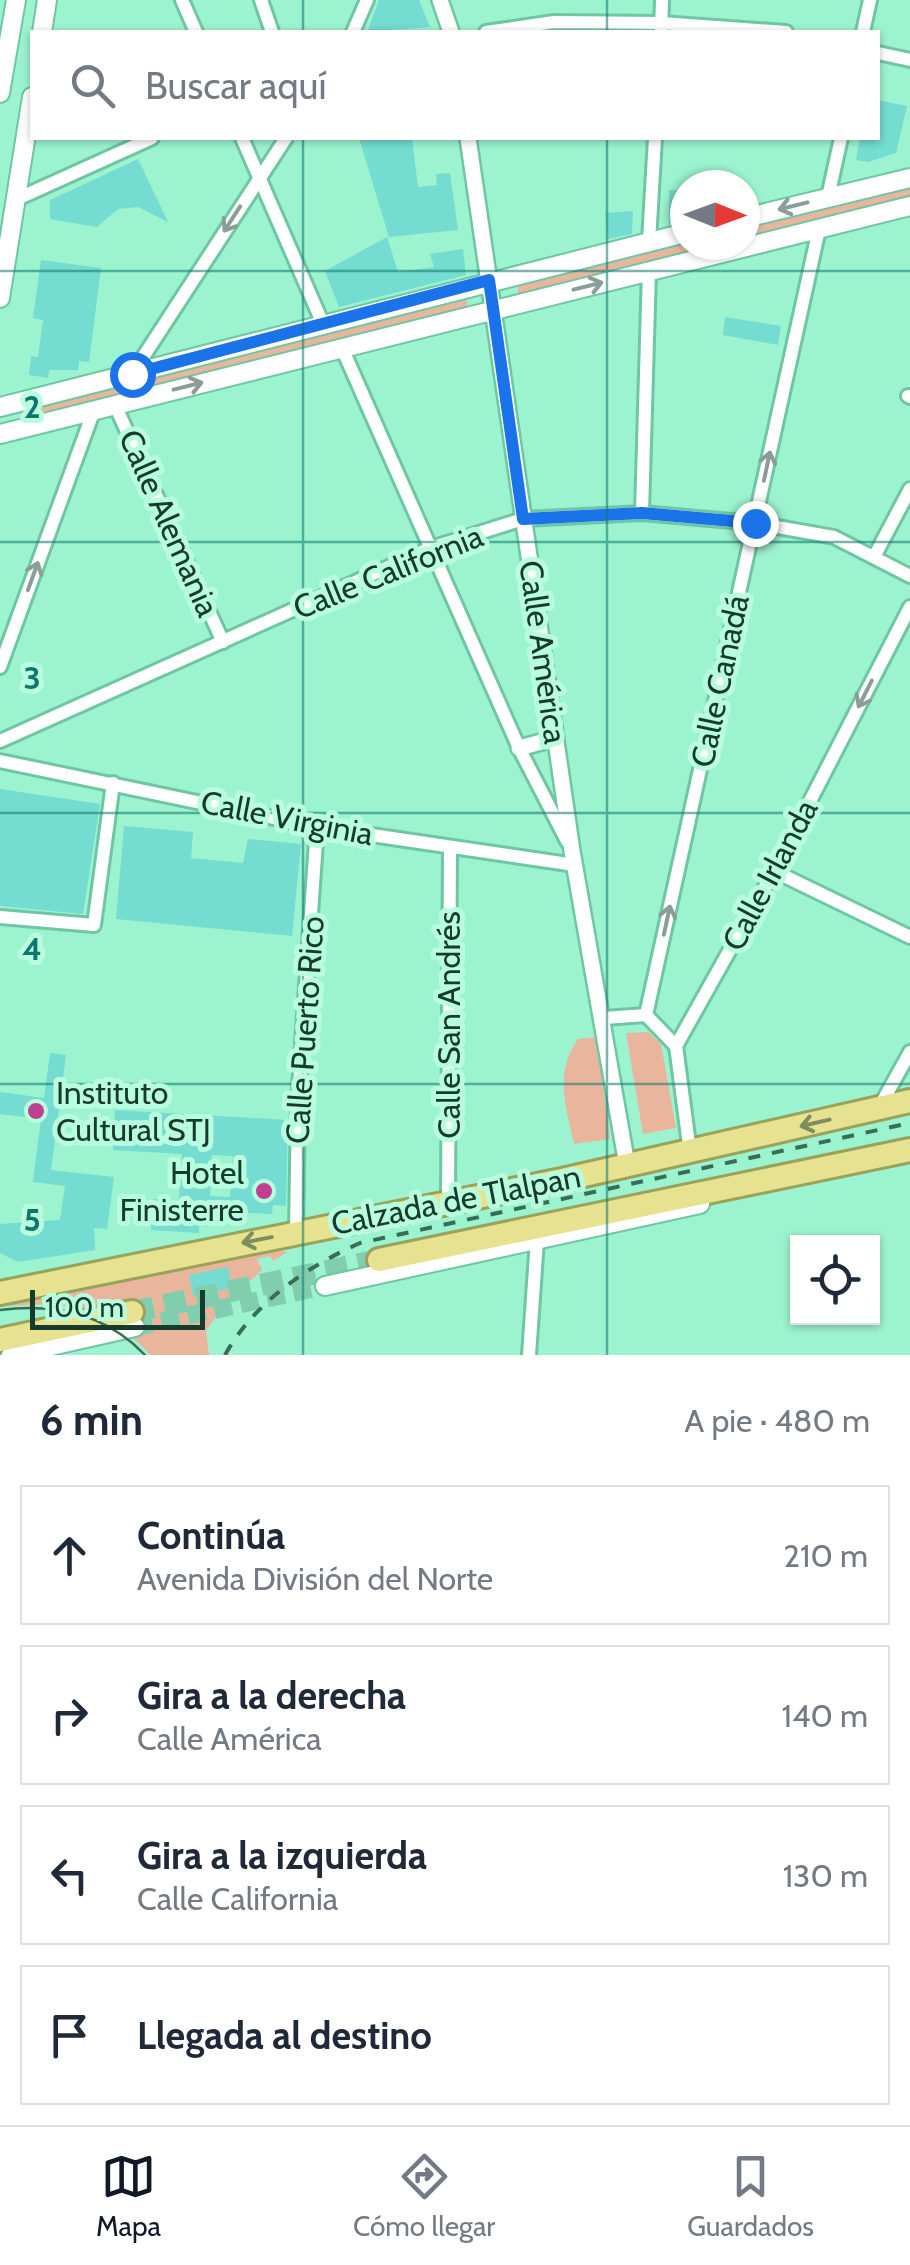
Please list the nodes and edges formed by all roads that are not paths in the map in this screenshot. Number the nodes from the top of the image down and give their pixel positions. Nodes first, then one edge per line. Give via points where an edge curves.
1 (16, 0) edge
2 (47, 0) edge
3 (182, 0) edge
4 (261, 0) edge
5 (367, 0) edge
6 (440, 0) edge
7 (451, 0) edge
8 (662, 0) edge
9 (870, 0) edge
10 (661, 28) edge
11 (42, 30) edge
12 (195, 30) edge
13 (271, 30) edge
14 (354, 30) edge
15 (451, 30) edge
16 (452, 30) edge
17 (500, 30) edge
18 (724, 30) edge
19 (863, 30) edge
20 (880, 53) edge
21 (910, 60) edge
22 (2, 68) edge
23 (0, 92) edge
24 (30, 111) edge
25 (148, 140) edge
26 (243, 140) edge
27 (285, 140) edge
28 (468, 140) edge
29 (655, 140) edge
30 (841, 140) edge
31 (259, 176) junction
32 (910, 178) edge
33 (828, 198) junction
34 (17, 199) junction
35 (910, 206) edge
36 (760, 214) edge
37 (819, 229) junction
38 (670, 236) edge
39 (650, 241) junction
40 (649, 270) junction
41 (489, 280) junction
42 (0, 298) edge
43 (494, 310) junction
44 (324, 324) junction
45 (342, 348) junction
46 (132, 374) junction
47 (115, 404) junction
48 (0, 407) edge
49 (94, 410) junction
50 (0, 434) edge
51 (910, 489) edge
52 (642, 513) junction
53 (523, 519) junction
54 (755, 523) junction
55 (431, 548) junction
56 (874, 557) junction
57 (910, 576) edge
58 (910, 607) edge
59 (222, 642) junction
60 (0, 667) edge
61 (556, 738) junction
62 (0, 741) edge
63 (519, 748) junction
64 (0, 761) edge
65 (113, 783) junction
66 (318, 826) junction
67 (450, 848) junction
68 (574, 858) junction
69 (774, 871) junction
70 (0, 918) edge
71 (910, 936) edge
72 (646, 1015) junction
73 (604, 1018) junction
74 (676, 1046) junction
75 (910, 1052) edge
76 (910, 1102) edge
77 (879, 1108) junction
78 (910, 1150) edge
79 (690, 1152) junction
80 (627, 1165) junction
81 (784, 1176) junction
82 (448, 1202) junction
83 (296, 1233) junction
84 (538, 1240) junction
85 (379, 1260) tunnel mouth
86 (0, 1278) edge
87 (28, 1286) junction
88 (325, 1286) tunnel mouth
89 (0, 1293) edge
90 (134, 1319) joint
91 (0, 1340) edge
92 (68, 1342) junction
93 (11, 1355) edge
94 (50, 1355) edge
95 (529, 1355) edge

1 - 22 main road
2 - 11 main road
3 - 12 street
4 - 13 street
5 - 14 street
6 - 15 street
7 - 16 street
8 - 10 street
9 - 19 street
10 - 17 street via 554,22
10 - 18 street
20 - 21 street
22 - 23 main road
24 - 34 main road
25 - 34 street
26 - 31 street
27 - 31 street
28 - 41 street, Calle América
29 - 39 street
30 - 33 street
31 - 44 street
31 -> 46 street
32 - 33 main road
33 -> 36 main road
34 - 42 main road
35 - 37 main road
37 - 40 main road
54 -> 37 street, Calle Canadá
38 - 39 main road
39 - 41 main road
43 -> 40 main road
40 - 52 street
41 - 43 street, Calle América
41 - 44 main road
43 - 45 main road
43 - 53 street, Calle América
44 - 46 main road
47 -> 45 main road
45 - 55 street
46 - 48 main road
47 - 49 main road
47 - 59 street, Calle Alemania
49 - 50 main road
60 -> 49 street
51 - 56 street
52 - 53 street, Calle California
52 - 54 street, Calle California
53 - 55 street, Calle California
53 - 61 street, Calle América
54 - 56 street, Calle California via 834,537
72 -> 54 street, Calle Canadá
55 - 59 street, Calle California
55 - 63 street
56 - 57 street, Calle California
58 -> 69 street, Calle Irlanda
59 - 62 street, Calle California
61 - 63 street
61 - 68 street, Calle América
63 - 68 street
64 - 65 street, Calle Virginia
65 - 66 street, Calle Virginia
65 - 70 street via 94,925
66 - 67 street, Calle Virginia
66 - 83 street, Calle Puerto Rico via 298,1102
67 - 68 street, Calle Virginia
67 - 82 street, Calle San Andrés
68 - 73 street, Calle América
69 - 71 street
69 - 74 street, Calle Irlanda
72 - 73 street
72 - 74 street
73 - 80 street, Calle América
74 - 79 street
75 - 77 street
76 - 77 highway, Calzada de Tlalpan
77 -> 79 highway, Calzada de Tlalpan
78 - 81 highway, Calzada de Tlalpan
79 - 80 highway, Calzada de Tlalpan
80 - 82 highway, Calzada de Tlalpan
81 - 84 main road, Calzada de Tlalpan via 751,1192
81 - 85 highway, Calzada de Tlalpan
82 - 83 highway, Calzada de Tlalpan
83 -> 87 highway, Calzada de Tlalpan
84 - 88 main road, Calzada de Tlalpan
84 - 95 street
86 - 87 highway
87 - 89 highway, Calzada de Tlalpan
90 - 91 highway
90 - 92 main road
92 - 93 main road
92 - 94 main road

